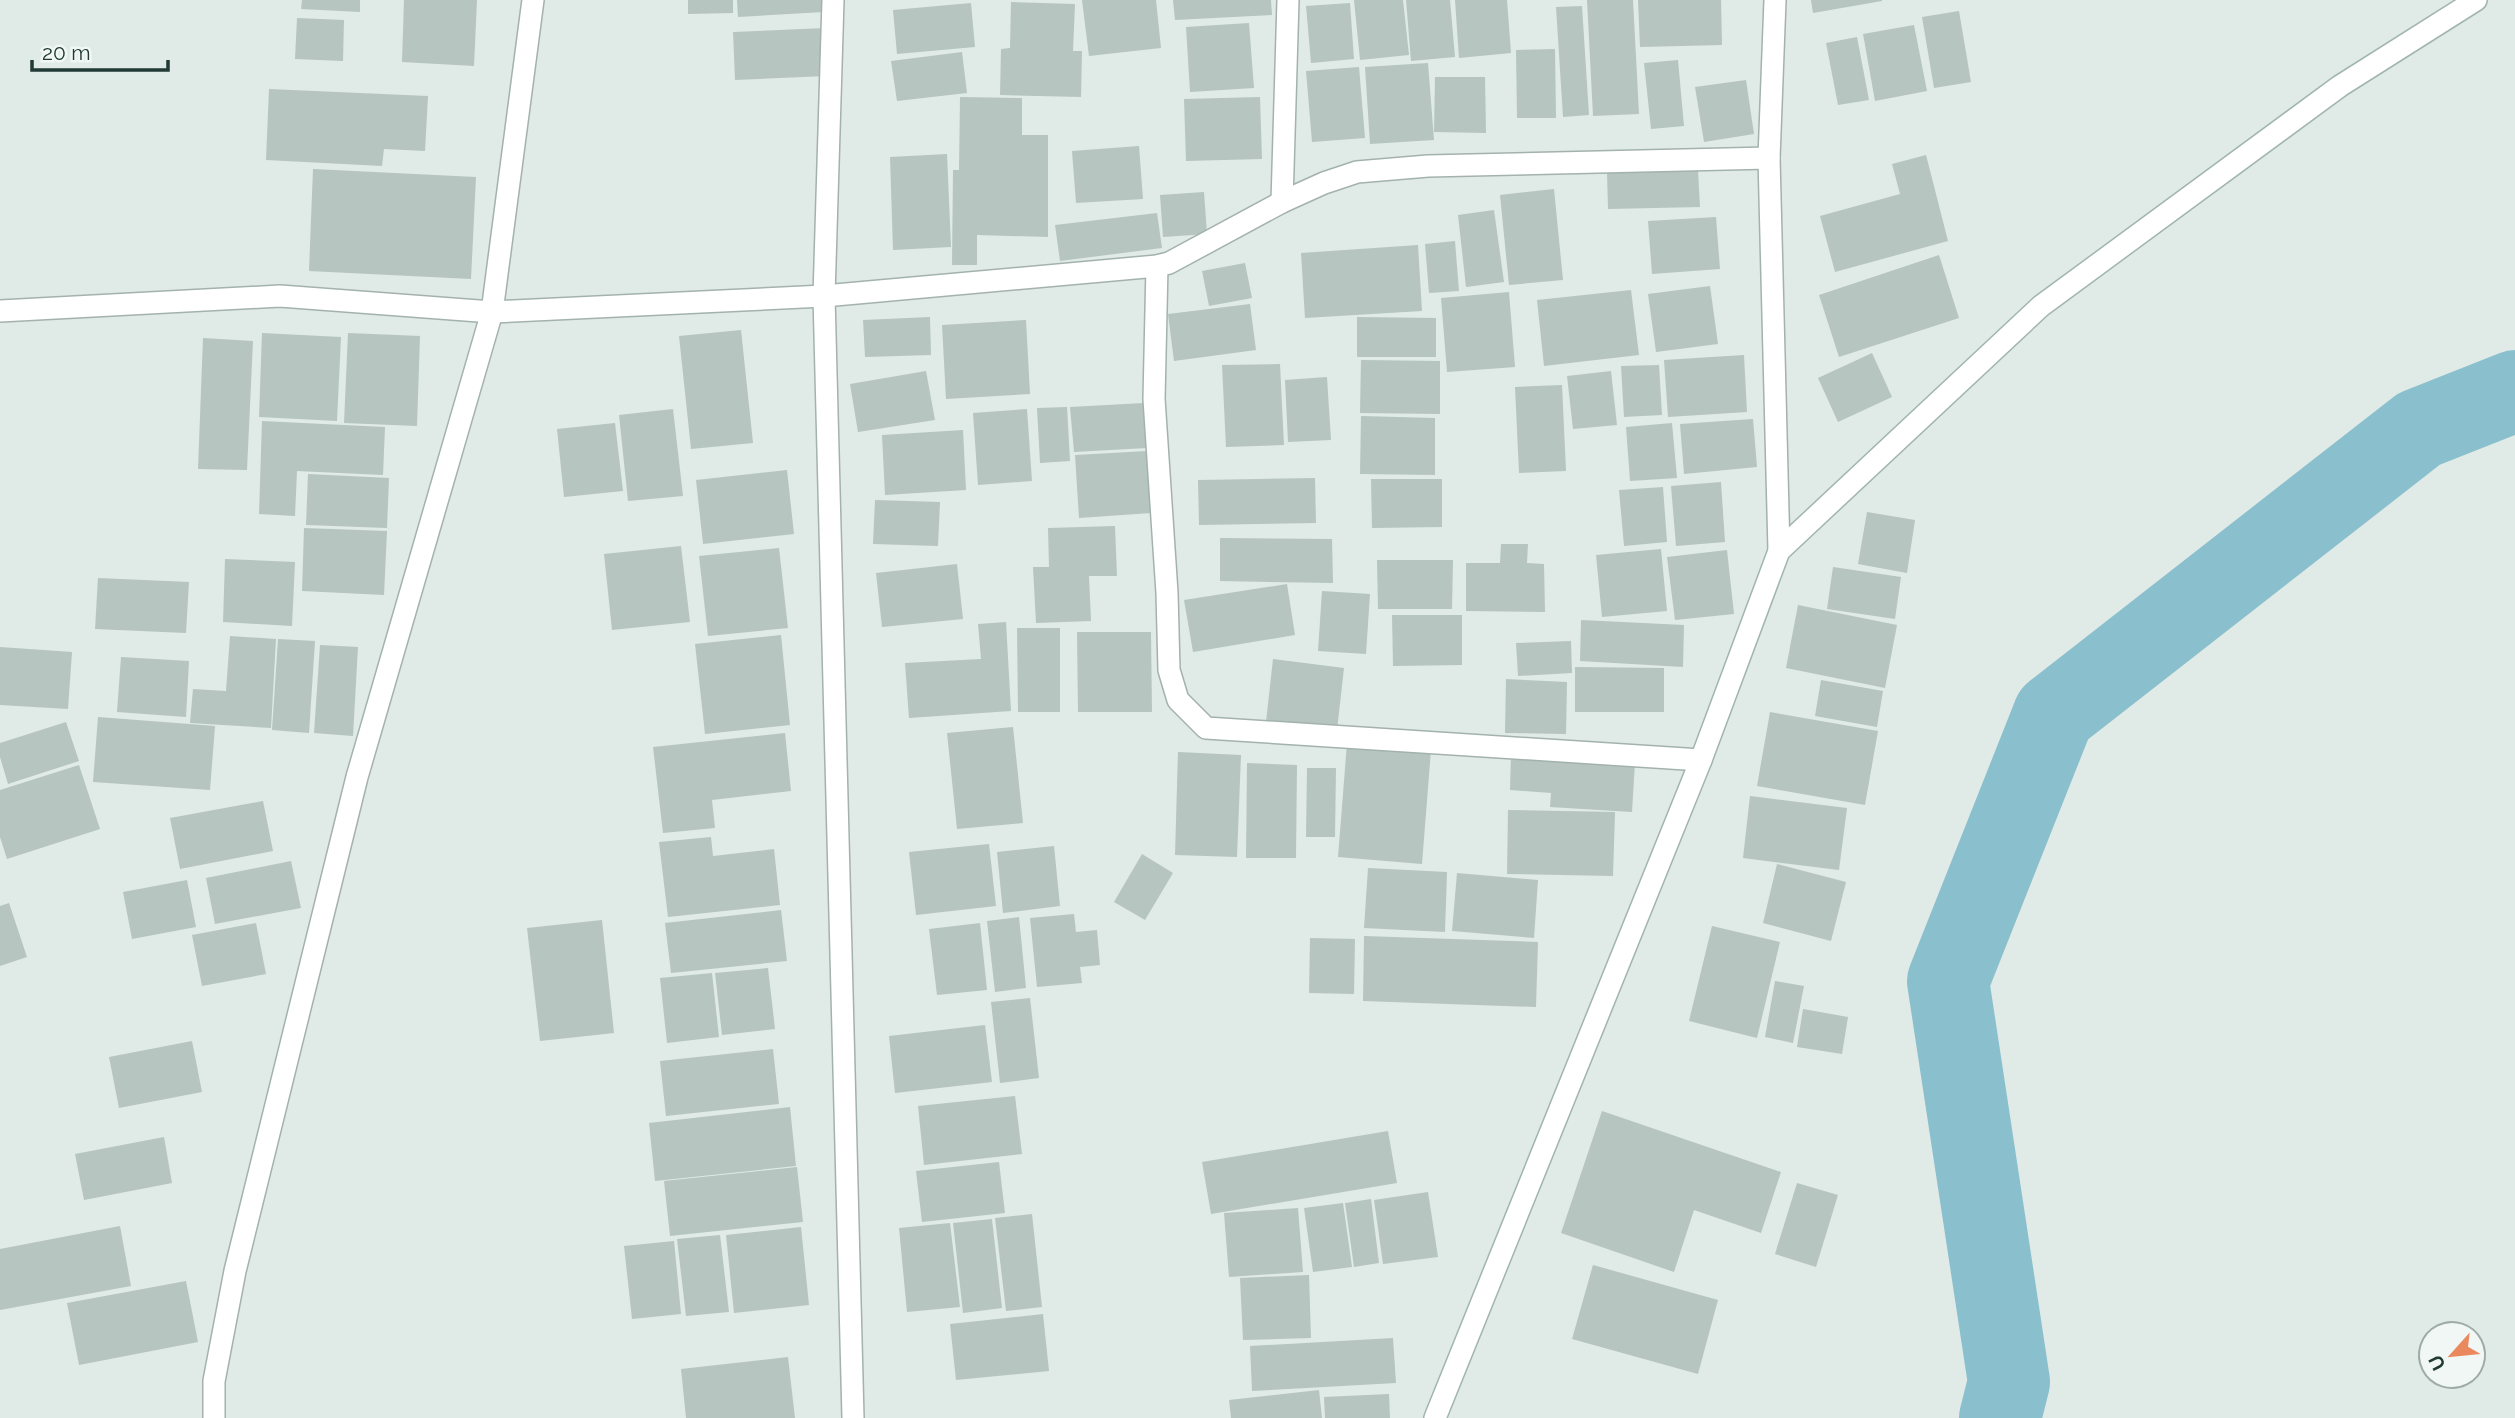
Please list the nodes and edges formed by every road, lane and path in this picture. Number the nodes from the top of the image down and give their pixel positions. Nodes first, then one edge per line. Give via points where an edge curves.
1 (533, 0) edge
2 (833, 0) edge
3 (1288, 0) edge
4 (1775, 0) edge
5 (2476, 0) edge
6 (1769, 158) junction
7 (1282, 202) junction
8 (1157, 266) junction
9 (824, 296) junction
10 (0, 311) edge
11 (492, 312) junction
12 (1779, 551) junction
13 (1701, 760) junction
14 (214, 1418) edge
15 (853, 1418) edge
16 (1435, 1418) edge

1 - 11 street
2 - 9 street
3 - 7 street
4 - 6 street
5 - 12 street via 2340,86 2041,306
6 - 7 street via 1428,166 1357,172
6 - 12 street
7 - 8 street
8 - 9 street
8 - 13 street via 1154,399 1169,670 1178,700 1190,714 1206,728
9 - 11 street
9 - 15 street
10 - 11 street via 279,296
11 - 14 street via 357,777 235,1271 214,1381
12 - 13 street
13 - 16 street

